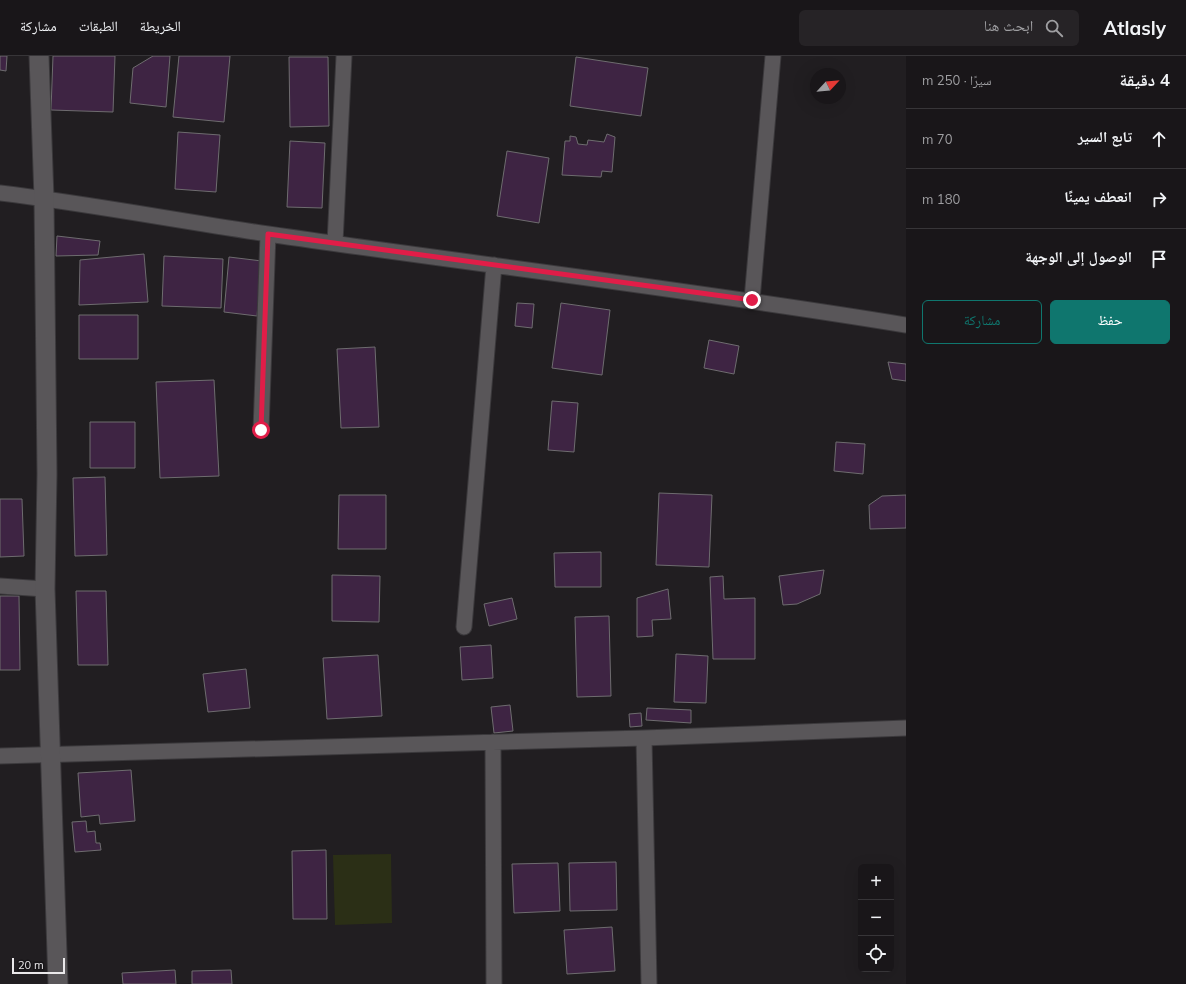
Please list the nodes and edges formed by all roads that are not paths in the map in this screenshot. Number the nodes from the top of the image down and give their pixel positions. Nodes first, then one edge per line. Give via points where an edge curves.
1 (39, 56) edge
2 (344, 56) edge
3 (773, 56) edge
4 (0, 193) edge
5 (44, 198) junction
6 (268, 234) junction
7 (335, 243) junction
8 (494, 265) junction
9 (752, 300) junction
10 (906, 324) edge
11 (261, 430) dead end
12 (0, 586) edge
13 (44, 589) junction
14 (464, 627) dead end
15 (906, 728) edge
16 (644, 738) junction
17 (493, 742) junction
18 (52, 755) junction
19 (0, 756) edge
20 (58, 984) edge
21 (494, 984) edge
22 (649, 984) edge

1 - 5 street
2 - 7 street
3 - 9 street
4 - 5 street
5 - 6 street
5 - 13 street via 47,474
6 - 7 street
6 - 11 street
7 - 8 street
8 - 9 street
8 - 14 street
9 - 10 street
12 - 13 street
13 - 18 street
15 - 16 street
16 - 17 street
16 - 22 street
17 - 18 street
17 - 21 street
18 - 19 street
18 - 20 street

